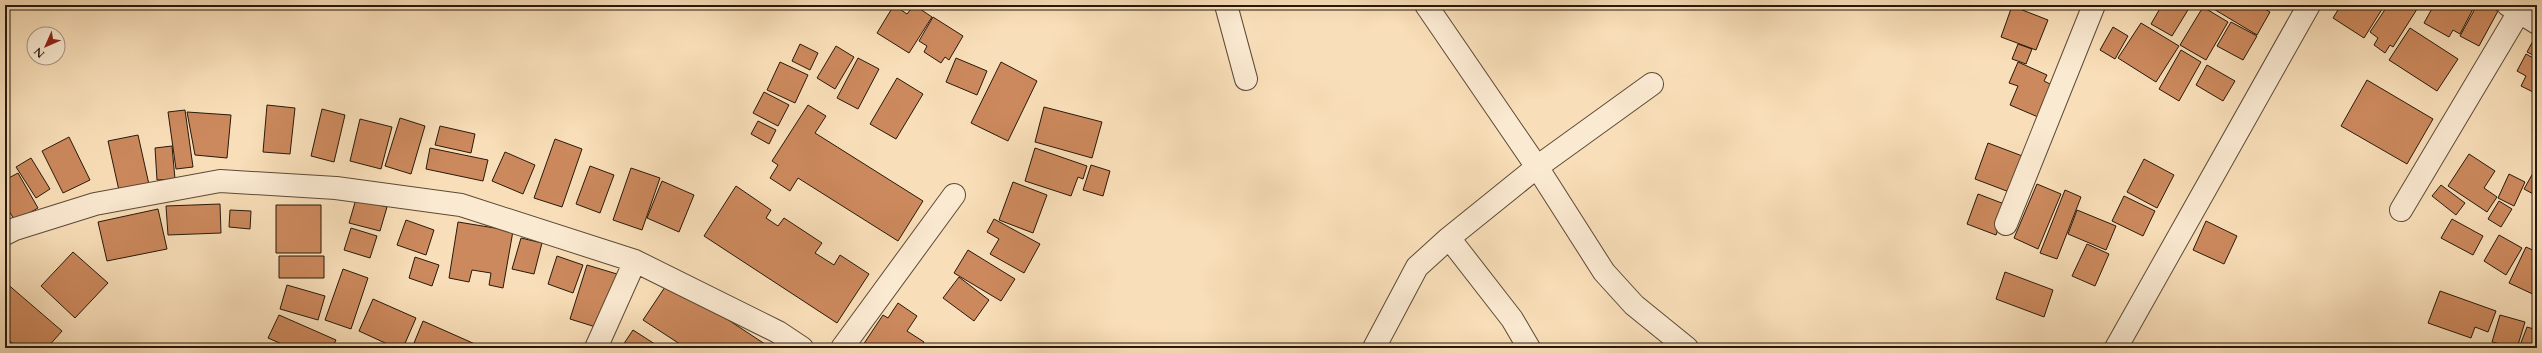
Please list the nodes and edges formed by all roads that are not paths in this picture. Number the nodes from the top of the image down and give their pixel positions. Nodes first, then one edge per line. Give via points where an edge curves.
1 (1226, 5) edge
2 (1426, 5) edge
3 (2094, 5) edge
4 (2309, 5) edge
5 (2521, 13) edge
6 (1246, 79) dead end
7 (1652, 84) dead end
8 (1537, 167) junction
9 (954, 195) dead end
10 (2401, 210) dead end
11 (2006, 224) dead end
12 (5, 234) edge
13 (1449, 238) junction
14 (635, 261) junction
15 (596, 348) edge
16 (802, 348) edge
17 (842, 348) edge
18 (1374, 348) edge
19 (1529, 348) edge
20 (1687, 348) edge
21 (2116, 348) edge

1 - 6 street
2 - 8 street
3 - 11 street
4 - 21 street
5 - 10 street
7 - 8 street
8 - 13 street
8 - 20 street via 1604,272 1634,305
9 - 17 street
12 - 14 street via 95,204 220,181 336,188 462,205
13 - 18 street via 1417,267
13 - 19 street via 1512,319
14 - 15 street
14 - 16 street via 778,332

